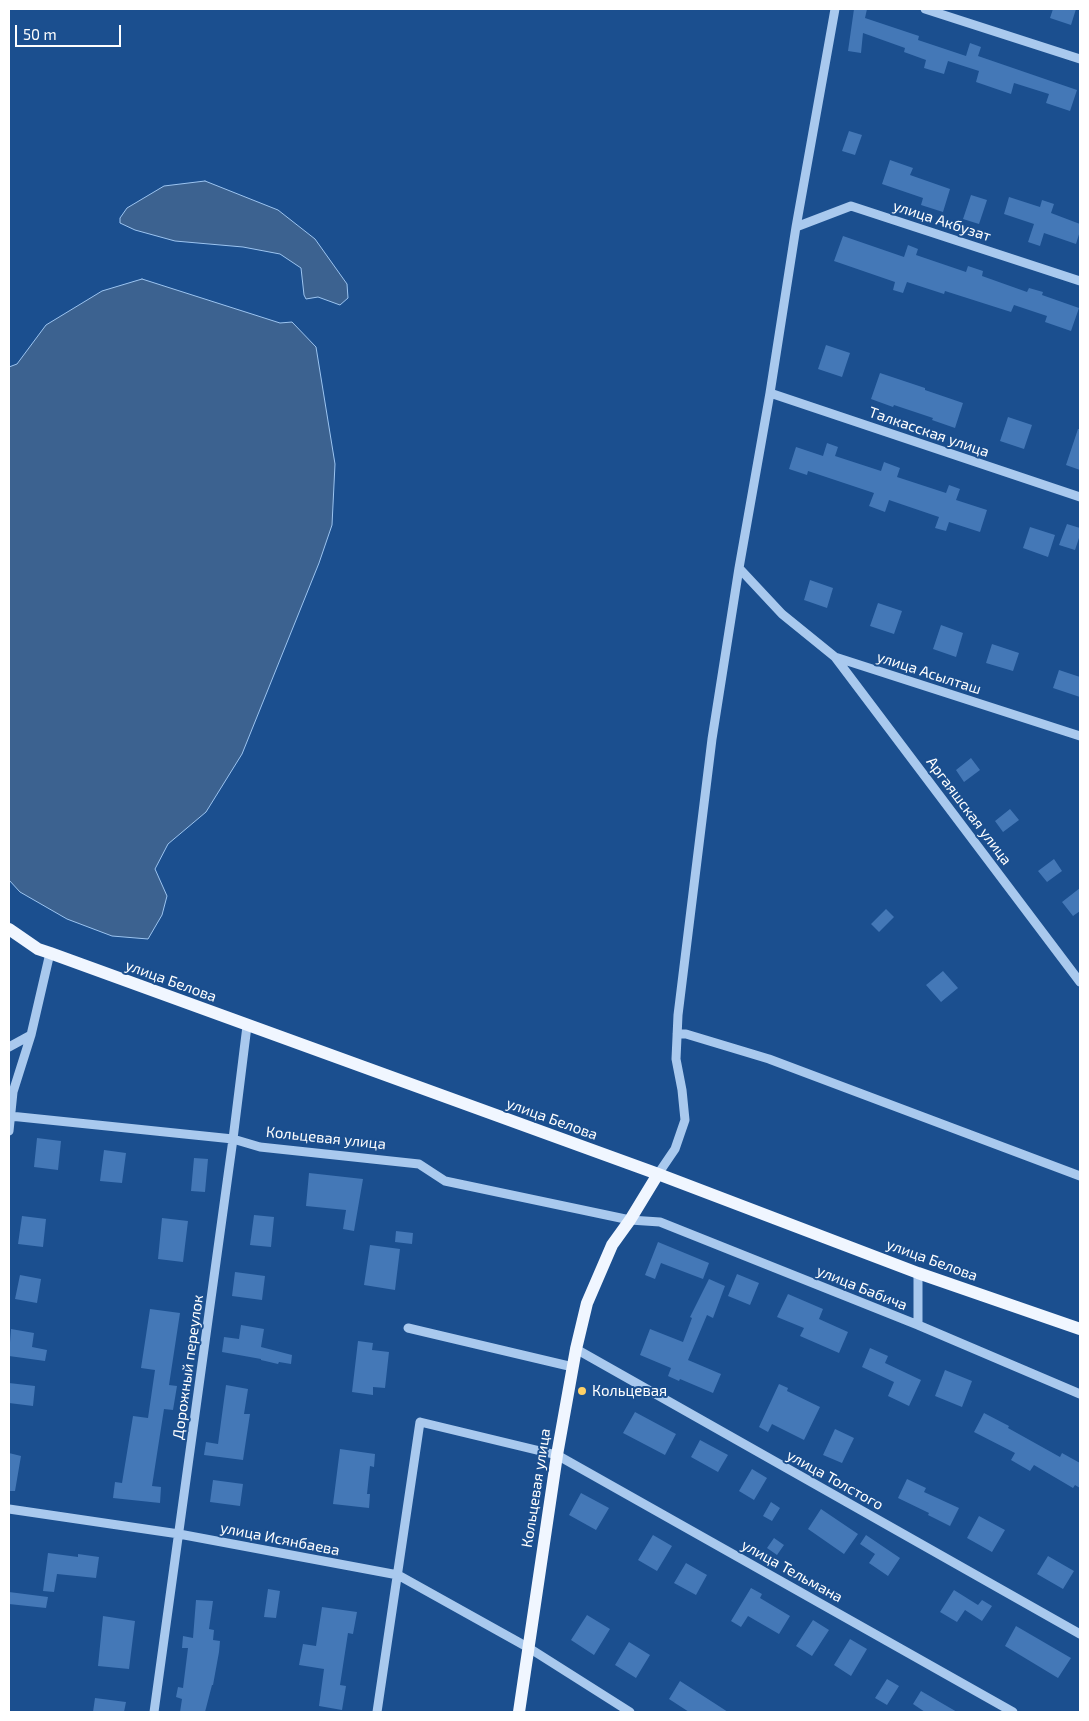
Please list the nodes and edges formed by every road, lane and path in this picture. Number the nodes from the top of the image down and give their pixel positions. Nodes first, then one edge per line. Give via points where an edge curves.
1 (835, 9) edge
2 (925, 9) edge
3 (1080, 59) edge
4 (796, 227) junction
5 (1080, 281) edge
6 (770, 393) junction
7 (1080, 497) edge
8 (739, 568) junction
9 (835, 657) junction
10 (1080, 736) edge
11 (12, 932) edge
12 (50, 953) junction
13 (1080, 982) edge
14 (247, 1026) junction
15 (677, 1034) junction
16 (31, 1036) junction
17 (9, 1047) edge
18 (10, 1116) junction
19 (9, 1131) edge
20 (233, 1139) junction
21 (658, 1174) junction
22 (1080, 1176) edge
23 (630, 1220) junction
24 (918, 1273) junction
25 (918, 1326) junction
26 (408, 1328) dead end
27 (1080, 1329) edge
28 (576, 1349) junction
29 (573, 1367) junction
30 (1080, 1394) edge
31 (557, 1454) junction
32 (9, 1508) edge
33 (179, 1534) junction
34 (398, 1575) junction
35 (1080, 1634) edge
36 (528, 1648) junction
37 (154, 1712) edge
38 (377, 1712) edge
39 (519, 1712) edge
40 (630, 1712) edge
41 (1013, 1712) edge

1 - 4 street
2 - 3 street
4 - 5 street, улица Акбузат via 851,206
4 - 6 street
6 - 7 street, Талкасская улица
6 - 8 street
8 - 9 street, улица Асылташ via 782,614
8 - 15 street via 712,739
9 - 10 street, улица Асылташ
9 - 13 street, Аргаяшская улица
11 - 12 main road, улица Белова
12 - 14 main road, улица Белова
12 - 16 street
14 - 20 street, Дорожный переулок
14 - 21 main road, улица Белова
15 - 21 street via 676,1059 685,1120 675,1148
15 - 22 street via 769,1059
16 - 17 street
16 - 18 street via 13,1092
18 - 19 street
18 - 20 street, Кольцевая улица
20 - 23 street, Кольцевая улица via 260,1147 419,1164 446,1181
20 - 33 street, Дорожный переулок
21 - 23 main road, Кольцевая улица
21 - 24 main road, улица Белова
23 - 25 street, улица Бабича via 660,1222
23 - 28 main road, Кольцевая улица via 612,1245 587,1303
24 - 25 street
24 - 27 main road, улица Белова
25 - 30 street, улица Бабича
26 - 29 street
28 - 29 main road, Кольцевая улица
28 - 35 street, улица Толстого
29 - 31 main road, Кольцевая улица
31 - 34 street, улица Тельмана via 420,1422
31 - 36 main road, Кольцевая улица
31 - 41 street, улица Тельмана
32 - 33 street, улица Исянбаева
33 - 34 street, улица Исянбаева
33 - 37 street, Дорожный переулок
34 - 36 street, улица Исянбаева
34 - 38 street
36 - 39 main road, Кольцевая улица
36 - 40 street, улица Исянбаева

